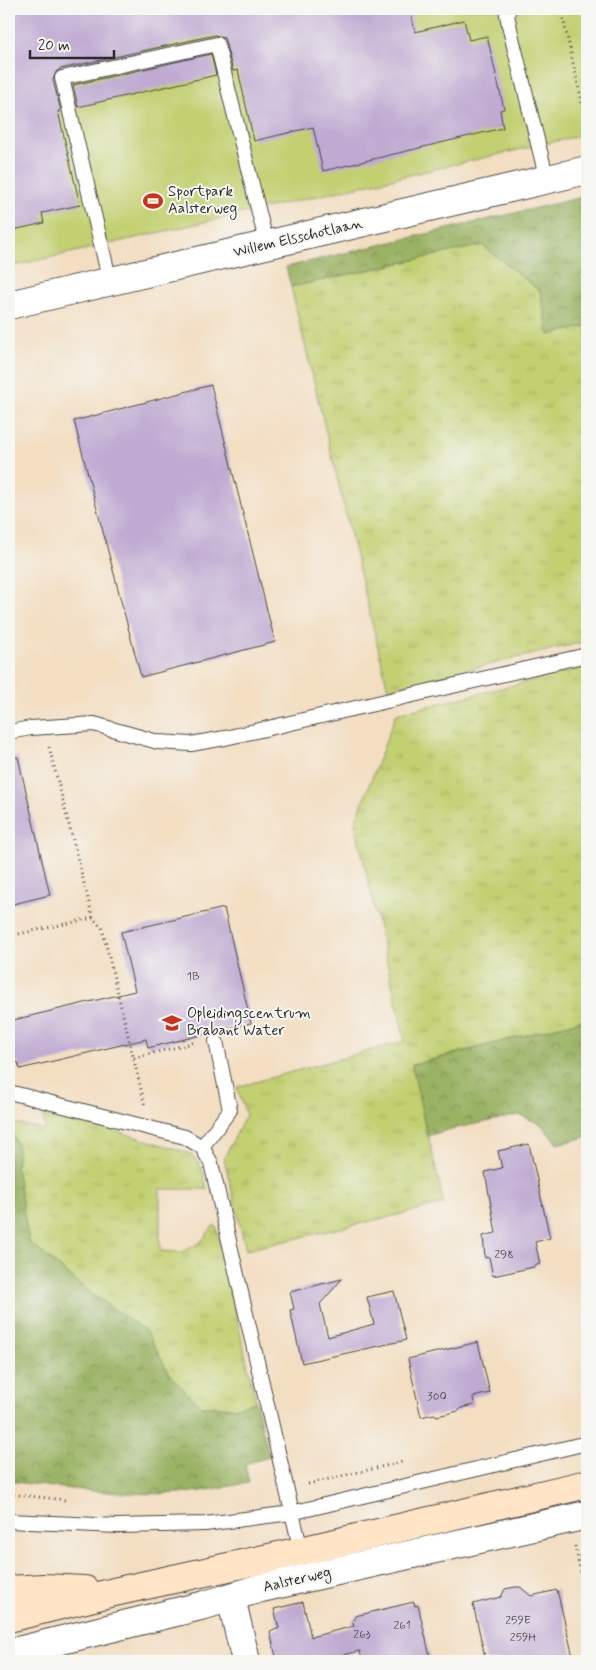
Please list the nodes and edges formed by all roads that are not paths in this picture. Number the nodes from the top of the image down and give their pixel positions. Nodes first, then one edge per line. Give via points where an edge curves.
1 (509, 9) edge
2 (587, 170) edge
3 (547, 180) junction
4 (267, 245) junction
5 (110, 282) junction
6 (9, 305) edge
7 (587, 656) edge
8 (9, 732) edge
9 (216, 1041) road end
10 (9, 1092) edge
11 (202, 1147) junction
12 (587, 1443) edge
13 (587, 1484) edge
14 (291, 1513) junction
15 (578, 1517) edge
16 (9, 1521) edge
17 (301, 1551) junction
18 (9, 1590) edge
19 (114, 1592) junction
20 (230, 1598) junction
21 (9, 1618) edge
22 (9, 1653) edge
23 (246, 1661) edge

1 - 3 lane via 507,14 512,38
2 - 3 street, Willem Elsschotlaan
3 - 4 street, Willem Elsschotlaan
4 - 5 street, Willem Elsschotlaan
4 - 5 lane via 216,44 62,78
5 - 6 street, Willem Elsschotlaan
7 - 8 lane via 191,744 158,742 94,724
9 - 11 lane via 230,1110
10 - 11 lane via 185,1137
11 - 14 lane via 211,1163
12 - 14 lane
13 - 17 main road, Aalsterweg
14 - 16 lane via 204,1524 118,1526
14 - 17 lane
15 - 20 street, Aalsterweg via 261,1588
17 - 19 main road, Aalsterweg
18 - 19 main road, Aalsterweg via 43,1588
19 - 21 main road, Aalsterweg
20 - 22 street, Aalsterweg
20 - 23 street

